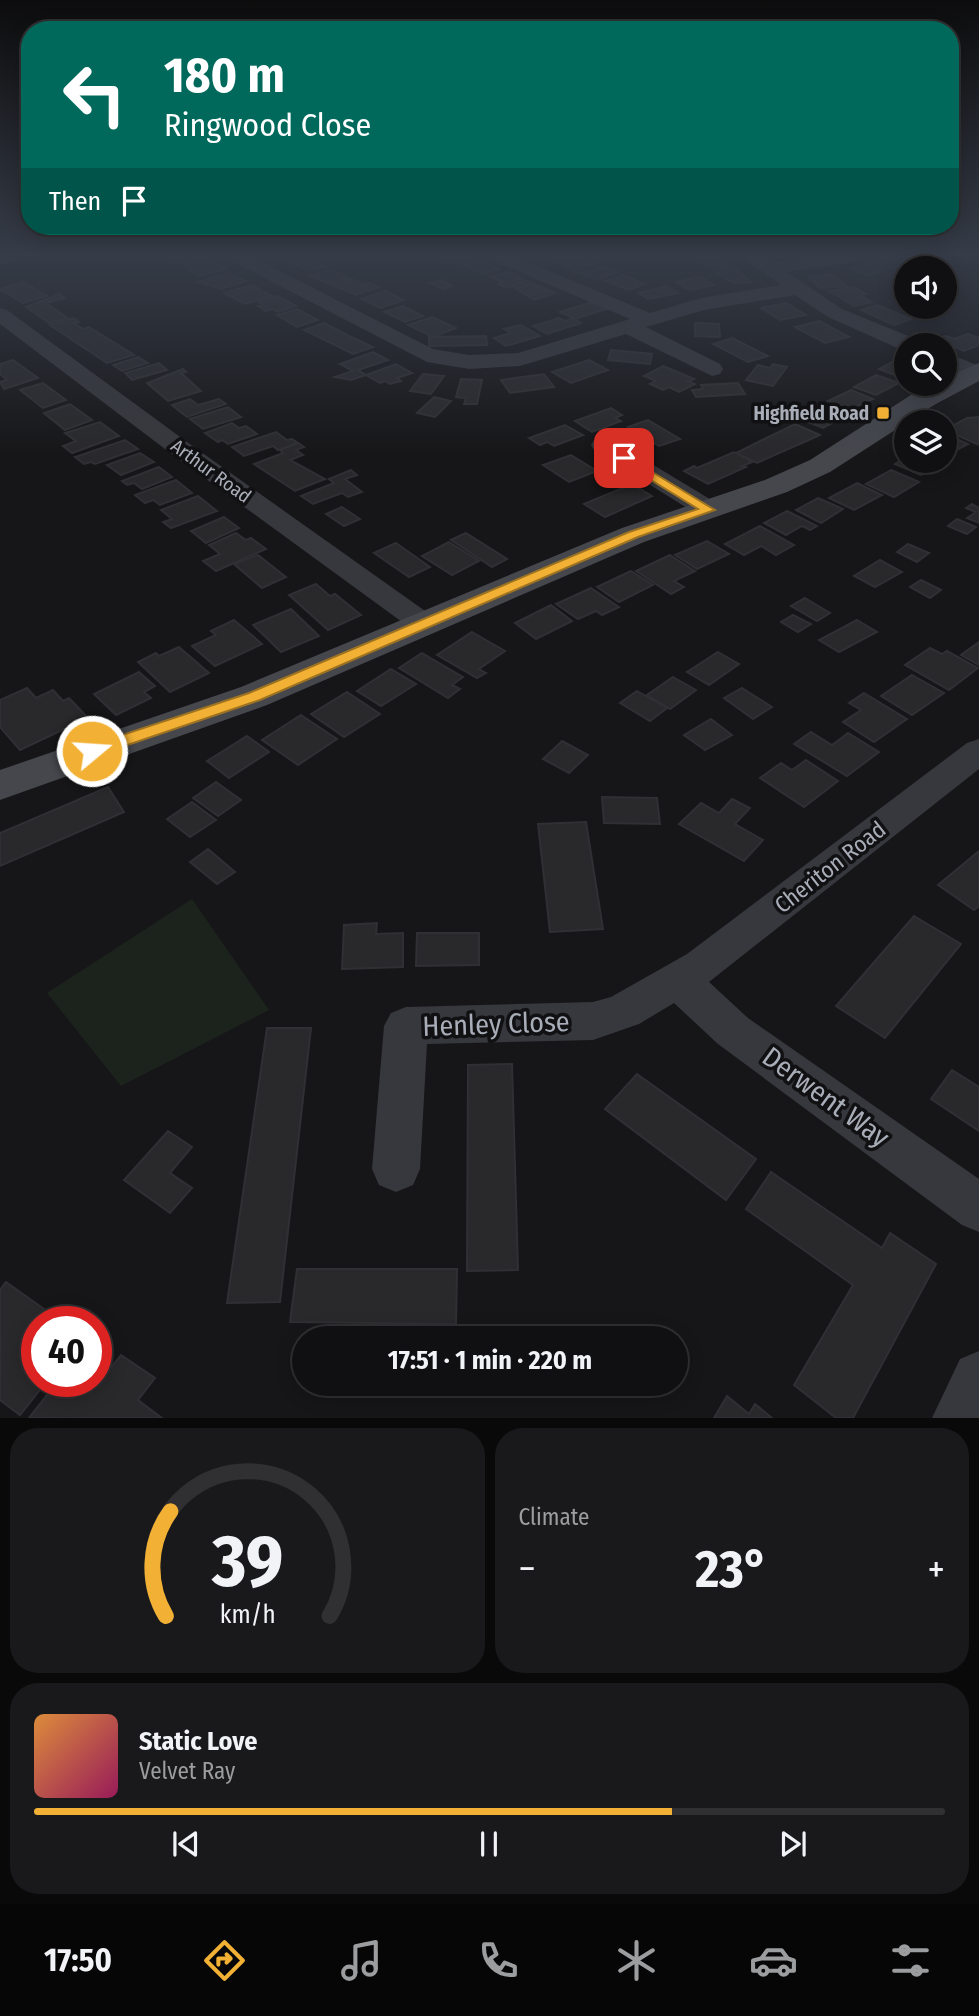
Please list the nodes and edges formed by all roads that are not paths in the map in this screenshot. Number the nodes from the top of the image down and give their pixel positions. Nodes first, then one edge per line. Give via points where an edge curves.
1 (12, 323) edge
2 (366, 323) edge
3 (633, 323) edge
4 (639, 323) edge
5 (855, 323) edge
6 (894, 339) edge
7 (966, 367) edge
8 (712, 369) dead end
9 (603, 445) dead end
10 (709, 510) junction
11 (424, 624) junction
12 (979, 751) edge
13 (3, 780) edge
14 (678, 980) junction
15 (396, 1169) dead end
16 (979, 1208) edge
17 (979, 1378) edge
18 (960, 1418) edge

1 - 11 street, Arthur Road
2 - 3 street via 415,349 455,361 489,363 520,359
4 - 8 street
5 - 6 street
7 - 10 street via 852,447 807,472
9 - 10 street
10 - 11 street via 633,534
11 - 13 street via 254,696
12 - 14 street, Cheriton Road
14 - 15 street, Henley Close via 624,1011 593,1021 406,1026
14 - 16 street, Derwent Way via 733,1031
17 - 18 street

